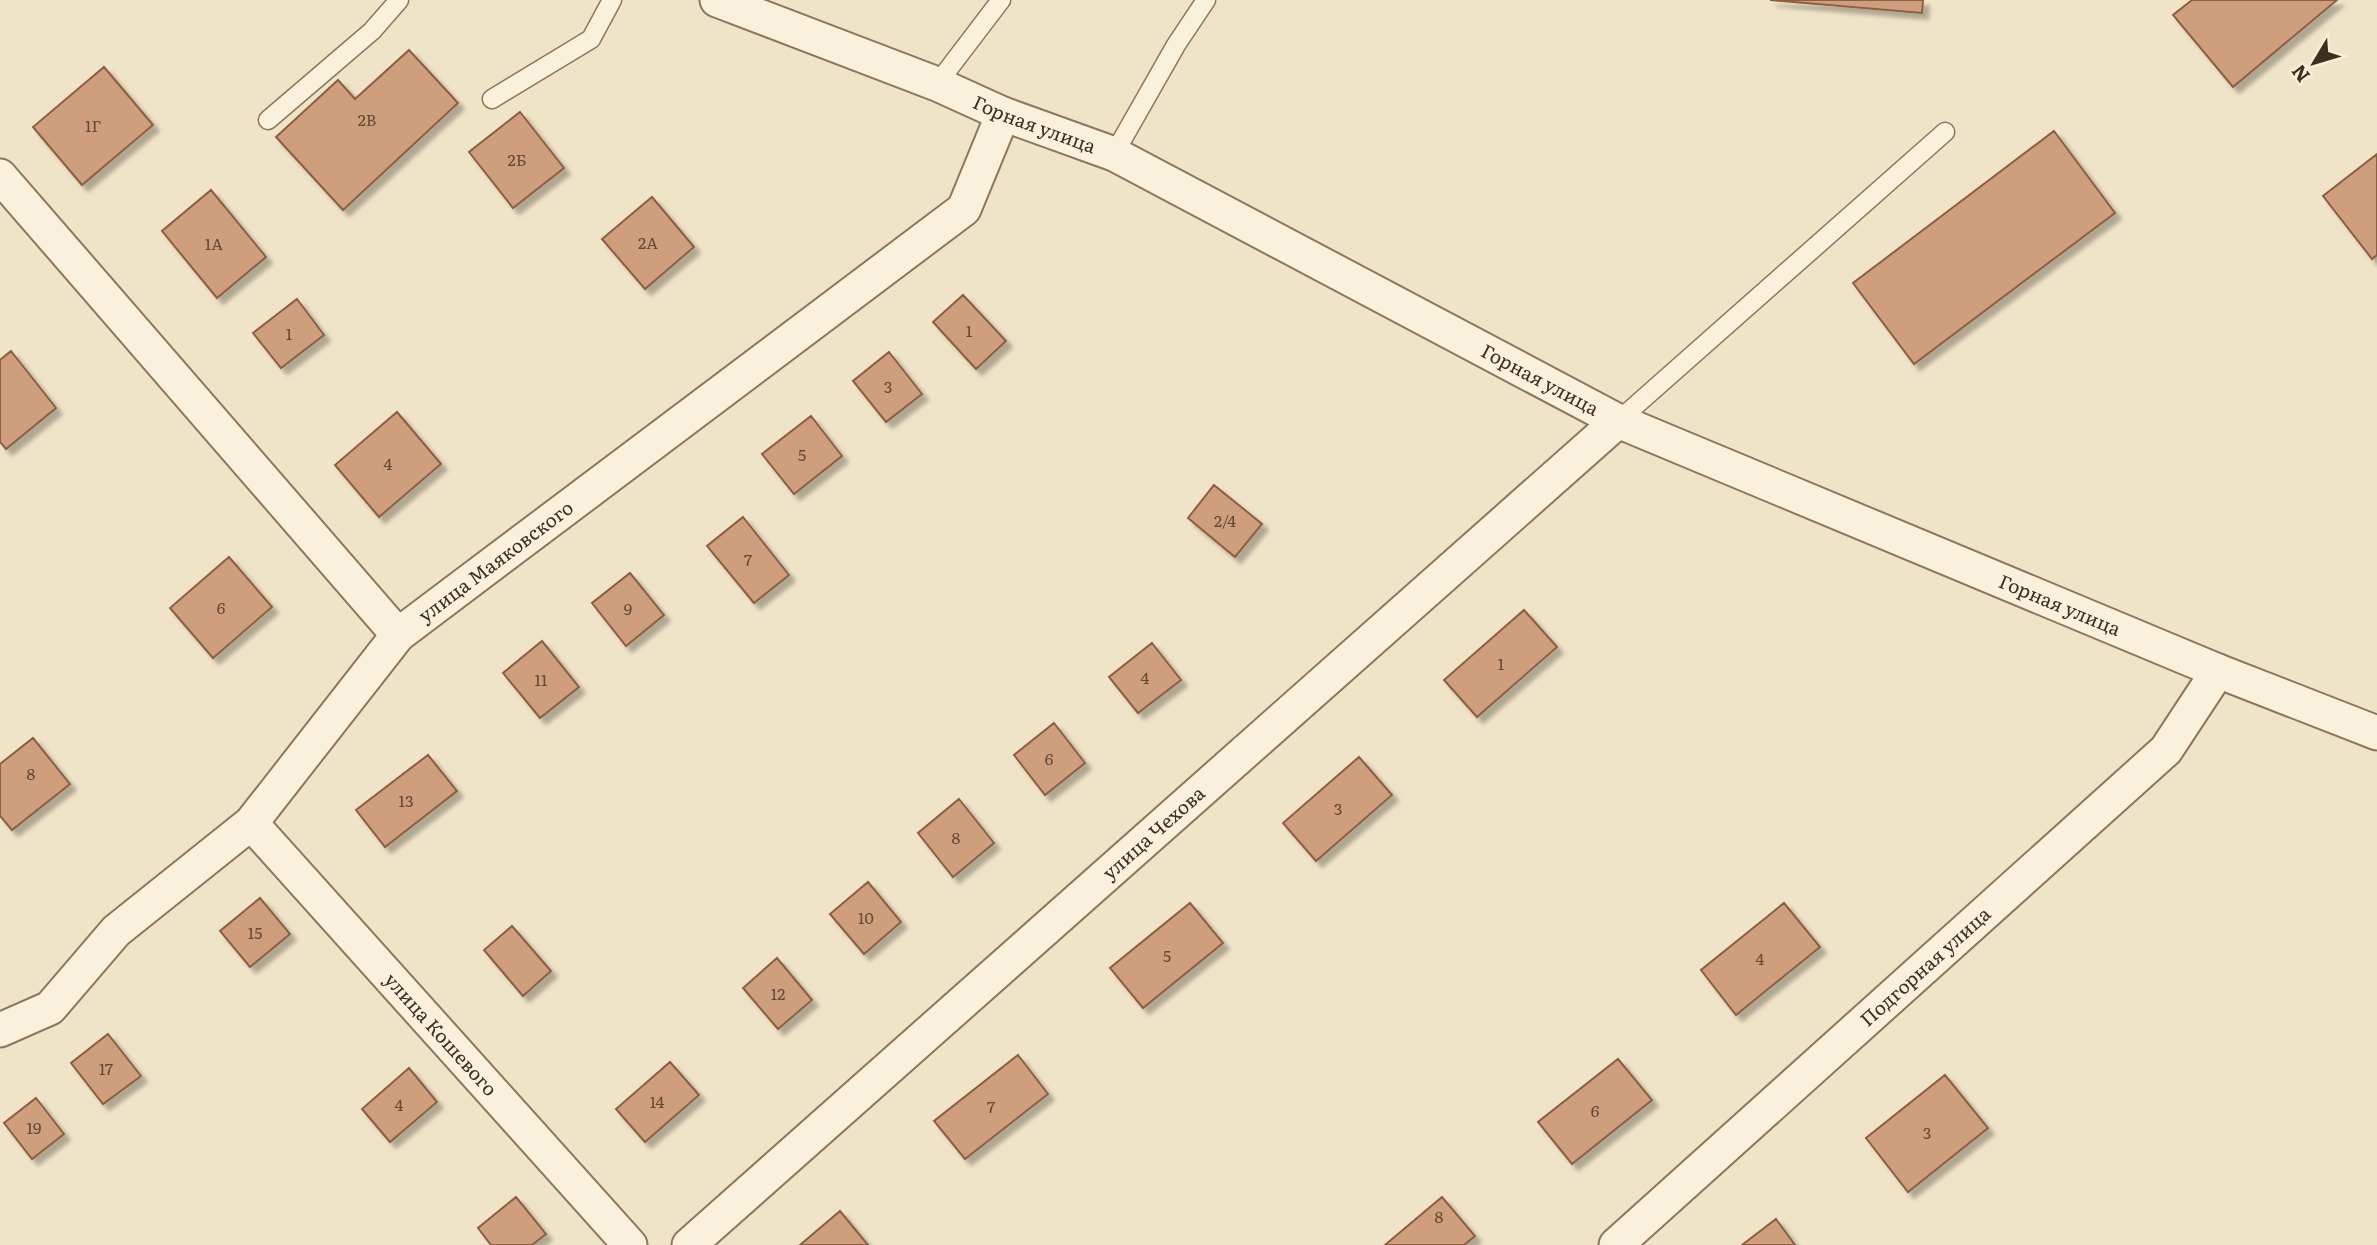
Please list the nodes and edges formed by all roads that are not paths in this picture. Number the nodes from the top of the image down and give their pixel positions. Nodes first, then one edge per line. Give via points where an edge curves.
1 (399, 0) edge
2 (612, 0) edge
3 (717, 0) edge
4 (1001, 0) edge
5 (1206, 0) edge
6 (937, 84) junction
7 (492, 99) dead end
8 (1003, 114) junction
9 (268, 120) dead end
10 (1945, 132) dead end
11 (1114, 155) junction
12 (0, 176) edge
13 (1618, 421) junction
14 (398, 635) junction
15 (2218, 671) junction
16 (2377, 733) edge
17 (251, 823) junction
18 (0, 1030) edge
19 (630, 1245) edge
20 (689, 1245) edge
21 (1616, 1245) edge

1 - 9 lane via 372,31
2 - 7 lane via 591,39
3 - 6 street, Горная улица
4 - 6 lane
5 - 11 lane
6 - 8 street, Горная улица
8 - 11 street, Горная улица
8 - 14 street, улица Маяковского via 964,209
10 - 13 lane
11 - 13 street, Горная улица
12 - 14 street
13 - 15 street, Горная улица
13 - 20 street, улица Чехова
14 - 17 street, улица Маяковского
15 - 16 street, Горная улица
15 - 21 street, Подгорная улица via 2166,750
17 - 18 street, улица Маяковского via 116,931 50,1008
17 - 19 street, улица Кошевого

